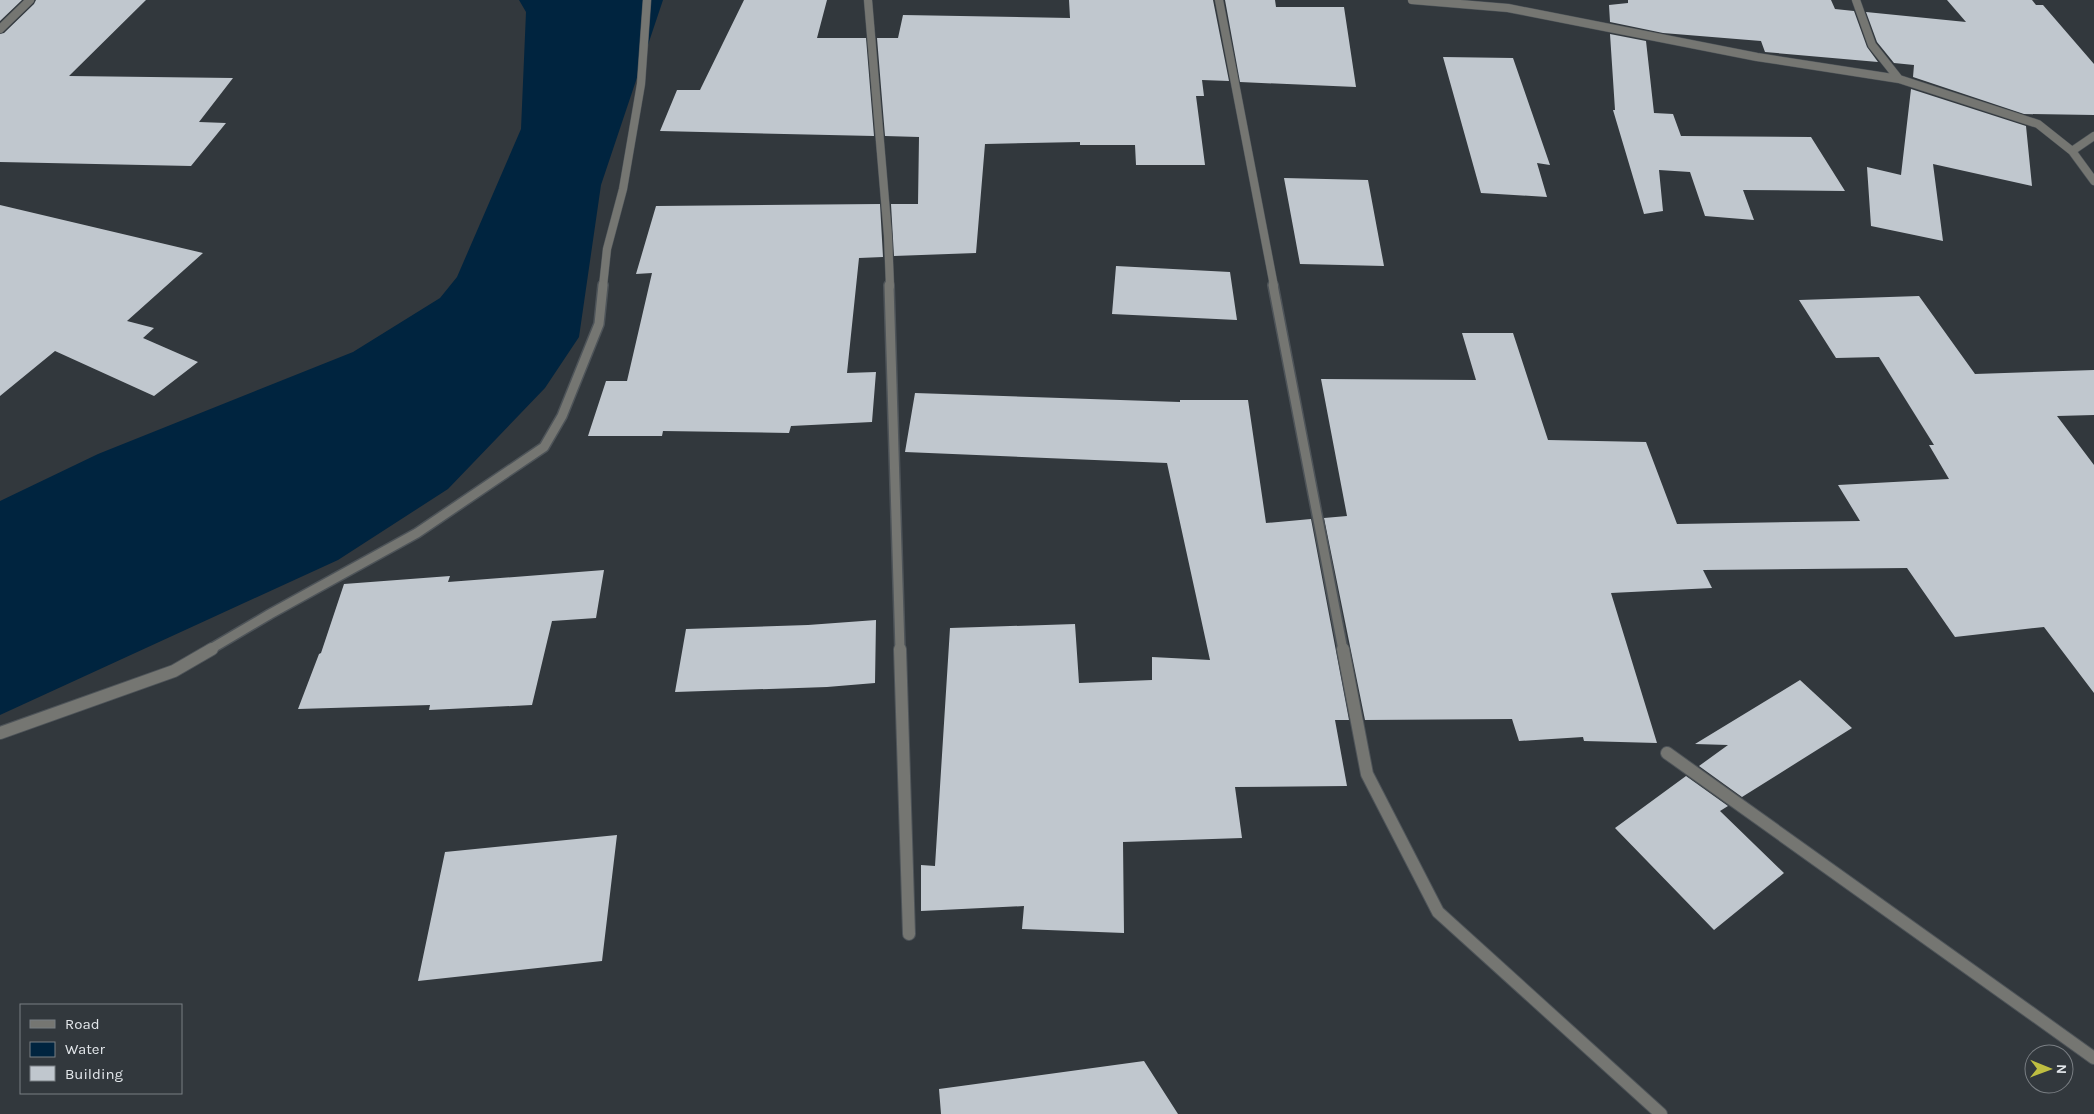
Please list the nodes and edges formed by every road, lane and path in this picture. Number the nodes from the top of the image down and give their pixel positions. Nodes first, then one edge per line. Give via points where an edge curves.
1 (30, 0) edge
2 (648, 0) edge
3 (868, 0) edge
4 (1219, 0) edge
5 (1412, 0) edge
6 (1856, 0) edge
7 (0, 30) edge
8 (1899, 79) junction
9 (2094, 136) edge
10 (2072, 151) junction
11 (2094, 181) edge
12 (0, 732) edge
13 (1667, 753) dead end
14 (909, 934) dead end
15 (2094, 1058) edge
16 (1661, 1114) edge

1 - 7 street
2 - 12 street via 641,84 623,189 607,249 599,324 562,416 544,447 417,533 270,614 174,672
3 - 14 street via 888,236
4 - 16 street via 1367,774 1438,912
5 - 8 street via 1508,8 1757,57
6 - 8 street via 1872,45
8 - 10 street via 2038,124
9 - 10 street
10 - 11 street
13 - 15 street

